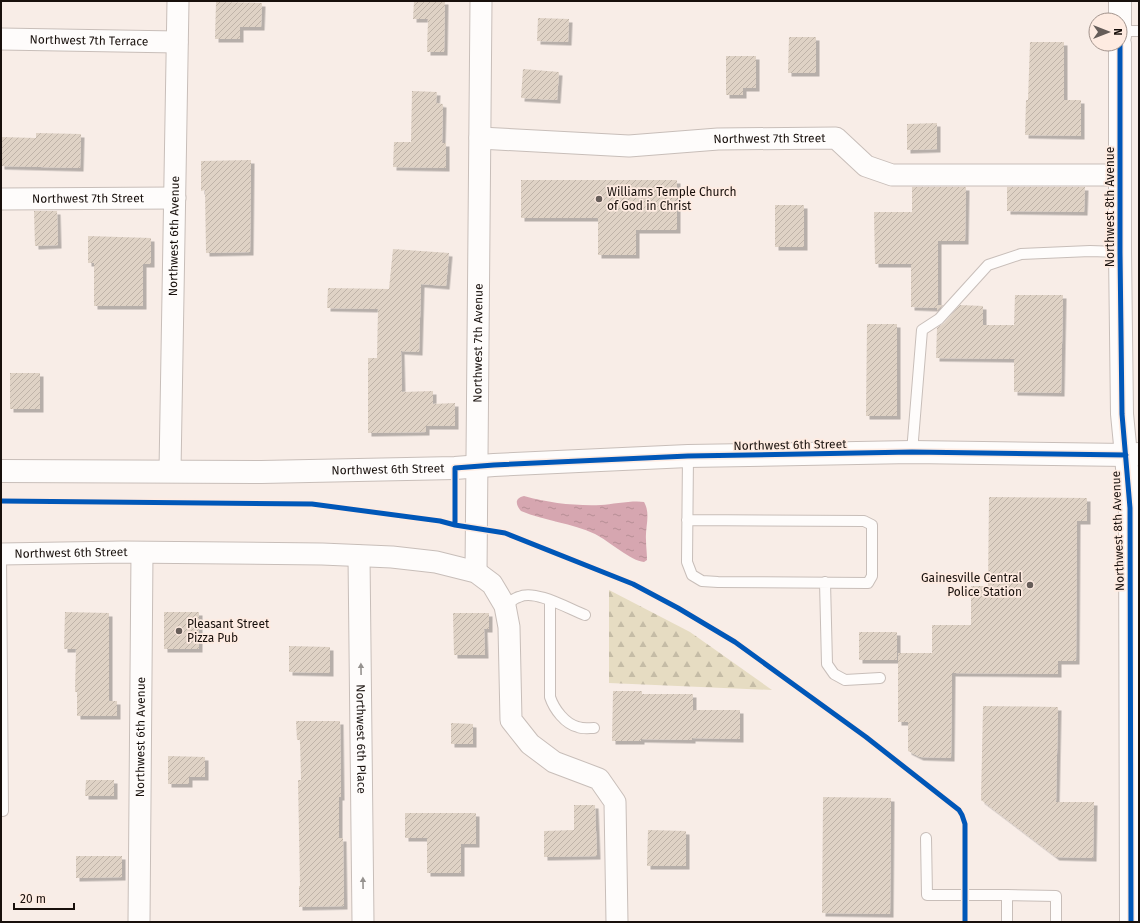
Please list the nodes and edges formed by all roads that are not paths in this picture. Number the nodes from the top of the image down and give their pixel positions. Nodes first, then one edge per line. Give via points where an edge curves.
1 (178, 1) edge
2 (481, 1) edge
3 (1120, 1) edge
4 (1120, 12) edge
5 (1128, 31) edge
6 (1139, 31) edge
7 (1, 39) edge
8 (177, 42) junction
9 (1120, 52) edge
10 (480, 138) junction
11 (1119, 175) junction
12 (175, 198) junction
13 (1, 199) edge
14 (1120, 252) junction
15 (912, 452) junction
16 (1132, 454) edge
17 (688, 456) junction
18 (478, 466) junction
19 (1, 470) edge
20 (170, 471) junction
21 (687, 520) junction
22 (1134, 525) edge
23 (142, 553) junction
24 (1, 554) edge
25 (359, 556) junction
26 (476, 572) junction
27 (825, 582) junction
28 (1135, 599) edge
29 (550, 601) junction
30 (505, 606) junction
31 (585, 615) dead end
32 (1135, 634) edge
33 (1135, 669) edge
34 (880, 678) dead end
35 (1135, 724) edge
36 (594, 728) dead end
37 (1135, 770) edge
38 (3, 811) dead end
39 (926, 838) dead end
40 (1007, 895) junction
41 (1134, 919) edge
42 (139, 922) edge
43 (363, 922) edge
44 (617, 922) edge
45 (1007, 922) edge
46 (1056, 922) edge

1 - 8 street, Northwest 6th Avenue
2 - 10 street, Northwest 7th Avenue
3 - 4 street
5 - 6 lane
7 - 8 street, Northwest 7th Terrace
8 - 12 street, Northwest 6th Avenue
9 - 11 street, Northwest 8th Avenue
10 - 11 street, Northwest 7th Street via 629,146 718,139 836,138 866,166 892,175
10 - 18 street, Northwest 7th Avenue
11 - 14 street, Northwest 8th Avenue
12 - 13 street, Northwest 7th Street
12 - 20 street, Northwest 6th Avenue
14 - 15 lane via 1021,254 988,265 939,319 922,330
14 - 16 street, Northwest 8th Avenue via 1122,414
15 - 16 street, Northwest 6th Street
15 - 17 street, Northwest 6th Street
16 - 22 street, Northwest 8th Avenue via 1130,508
17 - 18 street, Northwest 6th Street
17 - 21 lane
18 - 20 street, Northwest 6th Street via 261,472
18 - 26 street, Northwest 7th Avenue
19 - 20 street, Northwest 6th Street
21 - 27 lane via 687,562 692,575 702,581
21 - 27 lane via 864,521 872,525 872,576 868,583
22 - 28 street, Northwest 8th Avenue
23 - 24 street, Northwest 6th Street
23 - 25 street, Northwest 6th Street
23 - 42 street, Northwest 6th Avenue
24 - 38 lane
25 - 26 street, Northwest 6th Street via 436,562
43 -> 25 street, Northwest 6th Place
26 - 30 street via 492,584
27 - 34 lane via 827,664 834,674 845,680
28 - 32 street, Northwest 8th Avenue
29 - 30 lane via 529,595 519,596
29 - 31 lane
29 - 36 lane via 550,697 558,711 572,725 579,728
30 - 44 street via 509,628 511,720 530,744 554,762 599,779 615,802
32 - 33 street, Northwest 8th Avenue
33 - 35 street, Northwest 8th Avenue
35 - 37 street, Northwest 8th Avenue
37 - 41 street, Northwest 8th Avenue
39 - 40 lane via 927,895
40 - 45 lane
40 - 46 lane via 1056,896

